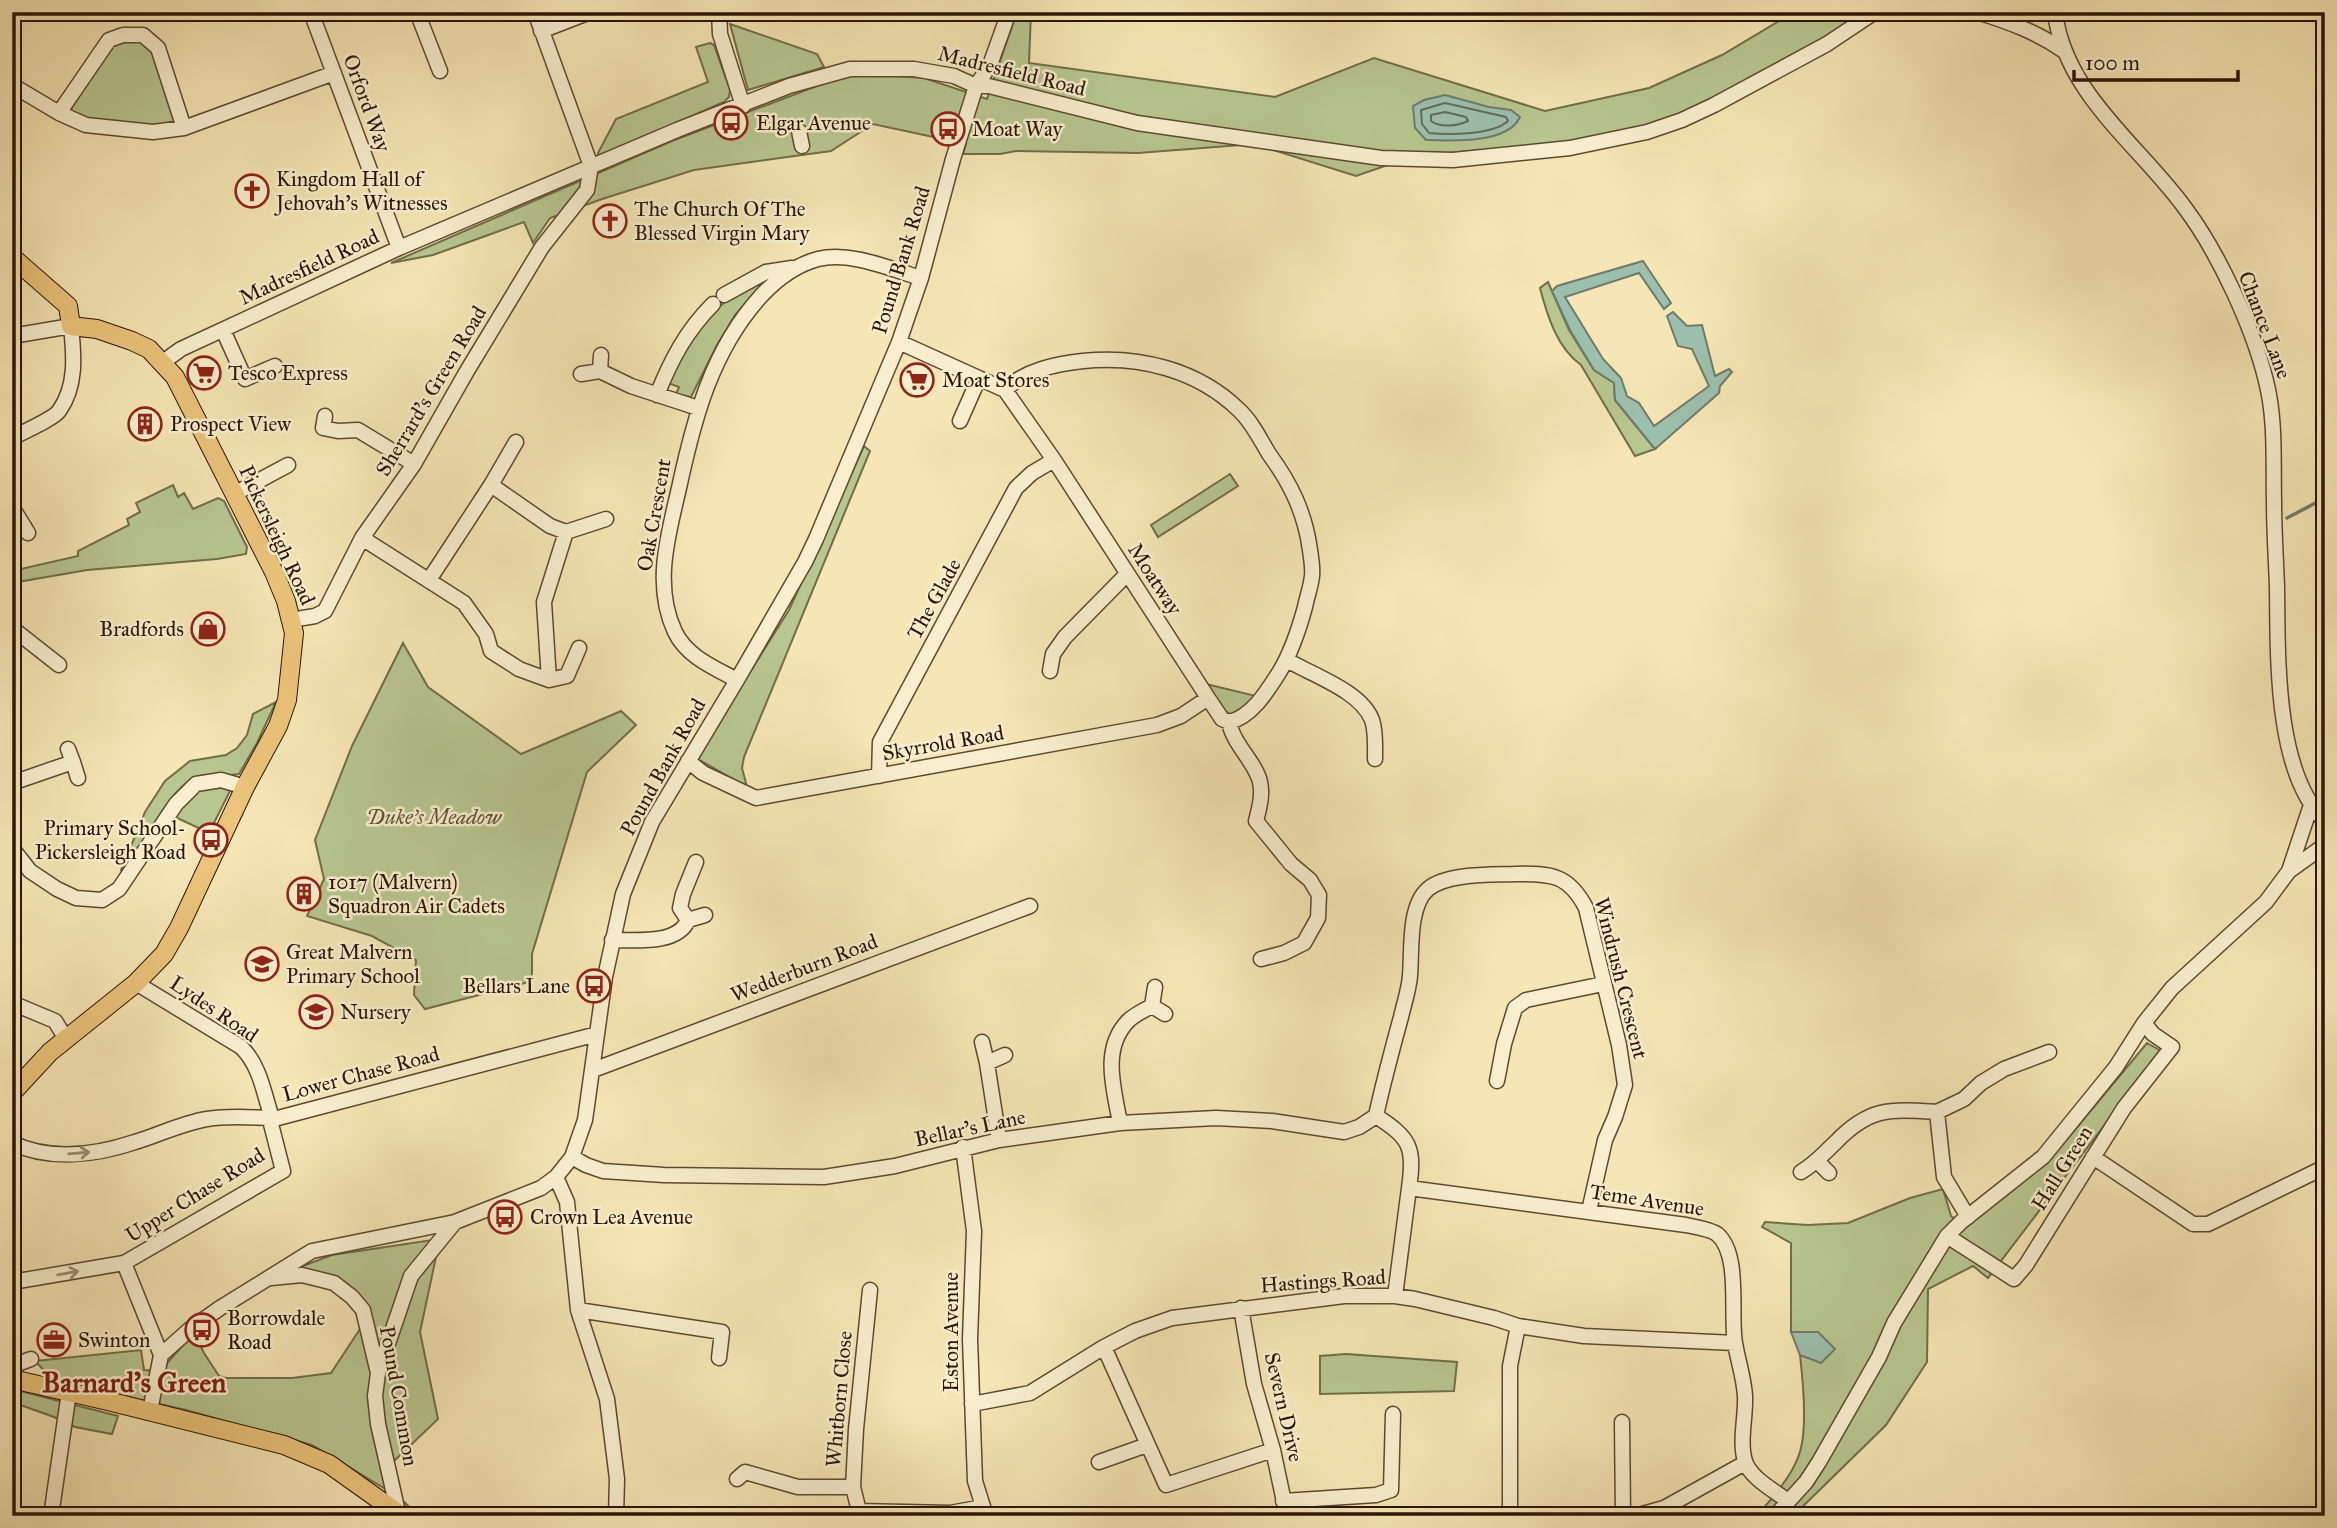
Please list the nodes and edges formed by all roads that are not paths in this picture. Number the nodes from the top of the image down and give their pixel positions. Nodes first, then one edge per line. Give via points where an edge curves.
1 (311, 12) edge
2 (417, 12) edge
3 (535, 12) edge
4 (590, 12) edge
5 (719, 12) edge
6 (1009, 12) edge
7 (1875, 12) edge
8 (1977, 12) edge
9 (2054, 12) edge
10 (541, 31) junction
11 (2064, 51) junction
12 (440, 71) dead end
13 (334, 73) junction
14 (12, 85) edge
15 (976, 86) junction
16 (743, 106) junction
17 (59, 113) junction
18 (184, 128) junction
19 (591, 166) junction
20 (399, 248) junction
21 (12, 257) edge
22 (793, 268) junction
23 (921, 278) junction
24 (724, 295) dead end
25 (713, 304) dead end
26 (71, 326) junction
27 (223, 330) junction
28 (12, 337) edge
29 (899, 342) junction
30 (601, 355) dead end
31 (163, 362) junction
32 (275, 366) dead end
33 (600, 371) junction
34 (581, 374) dead end
35 (979, 378) junction
36 (1005, 390) junction
37 (657, 395) junction
38 (698, 408) junction
39 (325, 416) dead end
40 (960, 421) dead end
41 (12, 439) edge
42 (516, 442) dead end
43 (1054, 460) junction
44 (414, 464) junction
45 (289, 465) dead end
46 (491, 485) junction
47 (233, 494) junction
48 (12, 507) edge
49 (606, 519) dead end
50 (566, 531) junction
51 (28, 533) dead end
52 (362, 538) junction
53 (1127, 574) junction
54 (429, 580) junction
55 (291, 620) junction
56 (12, 633) edge
57 (579, 648) dead end
58 (1287, 660) junction
59 (59, 665) dead end
60 (1050, 671) dead end
61 (549, 680) junction
62 (737, 680) junction
63 (1208, 698) junction
64 (1229, 722) junction
65 (1375, 759) dead end
66 (688, 761) junction
67 (879, 776) junction
68 (78, 778) dead end
69 (12, 783) edge
70 (245, 787) junction
71 (2311, 806) junction
72 (2325, 821) edge
73 (2325, 845) edge
74 (12, 848) edge
75 (696, 862) dead end
76 (2289, 871) junction
77 (1030, 906) dead end
78 (705, 915) dead end
79 (688, 920) junction
80 (612, 940) junction
81 (1261, 960) dead end
82 (136, 983) junction
83 (1603, 984) junction
84 (1155, 987) dead end
85 (12, 1003) edge
86 (1152, 1006) junction
87 (1165, 1013) dead end
88 (2144, 1023) junction
89 (597, 1034) junction
90 (66, 1039) junction
91 (982, 1042) dead end
92 (2049, 1052) dead end
93 (1006, 1055) dead end
94 (987, 1063) junction
95 (593, 1070) junction
96 (1497, 1081) dead end
97 (12, 1093) edge
98 (1937, 1112) junction
99 (1376, 1116) junction
100 (272, 1118) junction
101 (1120, 1123) junction
102 (999, 1140) junction
103 (12, 1143) edge
104 (963, 1147) junction
105 (572, 1157) junction
106 (2093, 1157) junction
107 (2325, 1167) edge
108 (1801, 1172) dead end
109 (556, 1177) junction
110 (1409, 1188) junction
111 (1589, 1211) junction
112 (1968, 1217) junction
113 (455, 1222) junction
114 (1947, 1236) junction
115 (124, 1263) junction
116 (267, 1278) junction
117 (12, 1282) edge
118 (870, 1290) dead end
119 (1395, 1296) junction
120 (1241, 1308) junction
121 (578, 1310) junction
122 (1518, 1326) junction
123 (1735, 1343) junction
124 (1104, 1347) junction
125 (161, 1355) junction
126 (719, 1358) dead end
127 (31, 1359) dead end
128 (12, 1366) edge
129 (378, 1373) junction
130 (12, 1379) edge
131 (69, 1392) junction
132 (972, 1405) junction
133 (150, 1411) junction
134 (1393, 1414) dead end
135 (1622, 1422) dead end
136 (1147, 1445) junction
137 (1273, 1450) junction
138 (1099, 1462) dead end
139 (1745, 1462) junction
140 (742, 1471) dead end
141 (853, 1488) junction
142 (1283, 1500) junction
143 (1788, 1501) junction
144 (984, 1511) edge
145 (859, 1513) edge
146 (400, 1514) edge
147 (51, 1516) edge
148 (616, 1516) edge
149 (1287, 1516) edge
150 (1510, 1516) edge
151 (1623, 1516) edge
152 (1635, 1516) edge
153 (1775, 1516) edge

1 - 13 street, Orford Way
2 - 12 street
3 - 10 street
4 - 10 street
5 - 16 street via 720,34
6 - 15 street, Pound Bank Road
7 - 15 street, Madresfield Road via 1827,44 1682,120 1570,148 1453,160 1381,158 1137,123
8 - 11 street via 2036,33
9 - 11 street, Chance Lane
10 - 19 street
11 - 71 street, Chance Lane via 2098,105 2186,208 2227,281 2266,379 2273,437 2280,689 2293,764
13 - 18 street
13 - 20 street, Orford Way
14 - 17 street
15 - 16 street, Madresfield Road via 954,76 914,69 850,69 789,86
15 - 23 street, Pound Bank Road
16 - 19 street, Madresfield Road
17 - 18 street via 86,125 119,130
17 - 18 street via 109,40 143,35 158,48
19 - 20 street, Madresfield Road
19 - 44 street, Sherrard's Green Road via 587,190 542,247
20 - 27 street, Madresfield Road
21 - 26 main road via 68,306
22 - 23 street, Oak Crescent via 820,259 853,258
22 - 24 street, Oak Crescent via 766,272
22 - 38 street, Oak Crescent via 741,318 713,368
23 - 29 street, Pound Bank Road
25 - 37 street via 685,335
26 - 28 street
26 - 31 main road, Pickersleigh Road via 132,341
26 - 41 street via 73,377 58,413
27 - 31 street, Madresfield Road
27 - 32 street via 245,379
29 - 35 street
29 - 62 street, Pound Bank Road via 805,562
30 - 33 street
31 - 47 main road, Pickersleigh Road via 184,391
33 - 34 street
33 - 37 street
35 - 36 street
35 - 40 street
36 - 43 street, Moatway
36 - 58 street via 1014,381 1069,362 1133,361 1180,371 1214,388 1240,411 1292,489 1307,528 1313,574
37 - 38 street
38 - 62 street, Oak Crescent via 669,532 664,600 676,635 696,658
39 - 44 street via 323,428 358,430
42 - 46 street
43 - 53 street, Moatway
43 - 67 street, The Glade via 1016,488 880,742
44 - 52 street, Sherrard's Green Road
45 - 47 street
46 - 50 street via 550,526
46 - 54 street
47 - 55 main road, Pickersleigh Road via 274,572
48 - 51 street
49 - 50 street
50 - 61 street via 544,602
52 - 54 street
52 - 55 street, Sherrard's Green Road via 325,611
53 - 60 street via 1065,637
53 - 63 street, Moatway
54 - 61 street via 464,603 486,634 491,651 519,670
55 - 70 main road, Pickersleigh Road via 294,648 287,700
56 - 59 street via 17,632
57 - 61 street via 567,676
58 - 64 street via 1246,714
58 - 65 street via 1360,702 1372,719
62 - 66 street, Pound Bank Road
63 - 64 street, Moatway
63 - 67 street, Skyrrold Road via 1181,716 1157,724
64 - 81 street, Moatway via 1260,780 1256,821 1319,895 1318,918 1304,943
66 - 67 street, Skyrrold Road via 756,798
66 - 80 street, Pound Bank Road via 652,822 623,894
68 - 69 street via 70,756
70 - 74 street via 221,780 196,784 176,804 119,889 102,900 76,898 57,889 30,871
70 - 82 main road, Pickersleigh Road via 174,937
71 - 72 street, Chance Lane
71 - 76 street, Hall Green
73 - 76 street, Hall Green
75 - 79 street via 680,908
76 - 88 street, Hall Green via 2266,902 2172,988
77 - 95 street, Wedderburn Road
78 - 79 street
79 - 80 street via 677,933 652,940
80 - 89 street, Pound Bank Road
82 - 90 main road, Pickersleigh Road
82 - 100 street, Lydes Road via 241,1047 257,1069
83 - 96 street via 1526,1000 1515,1007
83 - 99 street, Windrush Crescent via 1586,908 1577,891 1562,879 1546,874 1449,878 1427,889 1415,910 1410,978
83 - 111 street, Windrush Crescent via 1625,1085 1605,1140
84 - 86 street
85 - 90 street via 55,1021
86 - 87 street
86 - 101 street via 1129,1020 1116,1037 1110,1063
88 - 106 street, Hall Green via 2172,1047
88 - 112 street, Hall Green via 2116,1067 2043,1157
89 - 95 street, Pound Bank Road
89 - 100 street, Lower Chase Road
90 - 97 main road, Pickersleigh Road
91 - 94 street
92 - 98 street via 2004,1069
93 - 94 street
94 - 102 street
95 - 105 street, Pound Bank Road via 585,1120
98 - 108 street via 1898,1110 1866,1117 1841,1137 1823,1168
98 - 112 street via 1944,1177
99 - 101 street, Bellar's Lane via 1344,1132 1216,1118
99 - 110 street via 1411,1149
103 -> 100 street, Lower Chase Road via 41,1152 76,1154 110,1149 208,1119
100 - 115 street, Upper Chase Road via 283,1171
101 - 102 street, Bellar's Lane
102 - 104 street, Bellar's Lane
104 - 105 street, Bellar's Lane via 895,1166 824,1177 603,1171
104 - 132 street, Eston Avenue via 974,1231
105 - 109 street, Pound Bank Road
106 - 107 street via 2193,1224 2208,1224
106 - 114 street, Hall Green via 2014,1279
109 - 113 street, Pound Bank Road via 541,1188
109 - 121 street via 567,1202
110 - 111 street, Teme Avenue
110 - 119 street
111 - 123 street, Teme Avenue via 1716,1233 1728,1249 1733,1269
112 - 114 street, Hall Green
113 - 116 street, Pound Bank Road via 312,1251
113 - 129 street via 411,1276
114 - 143 street, Hall Green via 1819,1462
117 -> 115 street, Upper Chase Road
115 - 125 street, Upper Chase Road
116 - 125 street, Pound Bank Road via 188,1330
116 - 129 street, Pound Common via 302,1275 334,1283 352,1297 363,1310
118 - 141 street, Whitborn Close
119 - 120 street, Hastings Road via 1343,1296
119 - 122 street, Hastings Road
120 - 124 street, Hastings Road via 1172,1318
120 - 137 street, Severn Drive via 1254,1384
121 - 126 street via 722,1332
121 - 148 street via 607,1399 617,1479
122 - 123 street, Hastings Road via 1584,1336
122 - 150 street via 1510,1366
123 - 139 street, Teme Avenue via 1745,1398
124 - 132 street, Hastings Road via 1031,1393
124 - 136 street
125 - 133 street
127 - 128 street
129 - 146 street, Pound Common via 378,1424
130 - 131 main road
131 - 133 main road
131 - 147 street
132 - 144 street, Eston Avenue via 975,1481
133 - 146 main road via 284,1445 329,1464
134 - 142 street via 1391,1490 1376,1495
135 - 151 street
136 - 137 street via 1166,1485
136 - 138 street
137 - 142 street, Severn Drive
139 - 143 street
139 - 152 street via 1664,1508
140 - 141 street via 798,1487
141 - 145 street, Whitborn Close
142 - 149 street, Severn Drive
143 - 153 street, Hall Green
144 - 145 street, Whitborn Close

